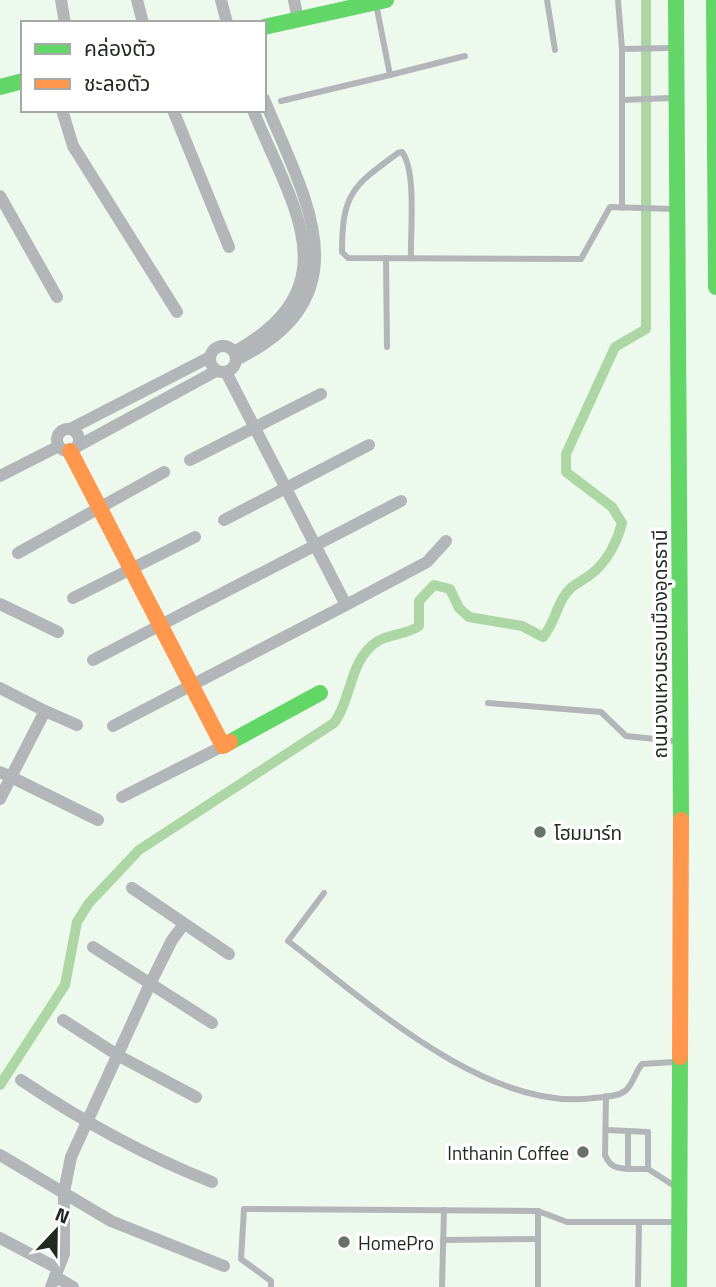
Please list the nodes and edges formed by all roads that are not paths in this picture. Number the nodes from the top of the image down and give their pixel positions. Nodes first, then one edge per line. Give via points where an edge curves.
1 (61, 0) edge
2 (137, 0) edge
3 (221, 0) edge
4 (294, 0) edge
5 (547, 0) edge
6 (618, 0) edge
7 (676, 0) edge
8 (714, 0) edge
9 (379, 1) edge
10 (298, 20) junction
11 (65, 21) edge
12 (142, 21) edge
13 (226, 21) edge
14 (266, 27) edge
15 (671, 48) junction
16 (622, 49) junction
17 (555, 50) dead end
18 (465, 56) dead end
19 (390, 75) junction
20 (21, 81) edge
21 (0, 86) edge
22 (672, 98) junction
23 (626, 100) junction
24 (281, 101) dead end
25 (266, 104) edge
26 (63, 112) edge
27 (174, 112) edge
28 (254, 112) edge
29 (0, 196) edge
30 (716, 196) edge
31 (622, 208) junction
32 (670, 209) junction
33 (229, 247) dead end
34 (386, 258) junction
35 (411, 258) junction
36 (716, 287) edge
37 (57, 297) dead end
38 (177, 312) dead end
39 (387, 347) dead end
40 (234, 356) junction
41 (210, 357) junction
42 (221, 371) junction
43 (141, 394) junction
44 (321, 394) dead end
45 (148, 410) junction
46 (70, 429) junction
47 (254, 429) junction
48 (369, 445) dead end
49 (69, 447) junction
50 (190, 460) dead end
51 (164, 472) dead end
52 (0, 476) edge
53 (285, 488) junction
54 (401, 501) dead end
55 (99, 508) junction
56 (224, 520) dead end
57 (195, 537) dead end
58 (446, 541) dead end
59 (316, 547) junction
60 (18, 553) dead end
61 (130, 568) junction
62 (72, 598) dead end
63 (0, 604) edge
64 (346, 605) junction
65 (160, 626) junction
66 (58, 632) dead end
67 (93, 660) dead end
68 (192, 687) junction
69 (0, 688) edge
70 (320, 693) dead end
71 (488, 703) dead end
72 (45, 711) junction
73 (76, 725) dead end
74 (113, 726) dead end
75 (680, 741) junction
76 (223, 746) junction
77 (6, 774) edge
78 (122, 797) dead end
79 (0, 799) edge
80 (98, 820) dead end
81 (132, 888) dead end
82 (324, 893) dead end
83 (184, 924) junction
84 (93, 947) dead end
85 (229, 954) dead end
86 (151, 984) junction
87 (63, 1020) dead end
88 (212, 1023) dead end
89 (119, 1056) junction
90 (680, 1062) junction
91 (21, 1080) dead end
92 (606, 1096) junction
93 (196, 1097) dead end
94 (84, 1123) junction
95 (606, 1130) junction
96 (628, 1131) junction
97 (0, 1154) edge
98 (628, 1169) junction
99 (648, 1170) junction
100 (212, 1182) dead end
101 (64, 1192) junction
102 (679, 1192) junction
103 (444, 1210) junction
104 (538, 1211) junction
105 (639, 1222) junction
106 (679, 1222) junction
107 (0, 1238) edge
108 (538, 1239) junction
109 (443, 1240) junction
110 (224, 1266) dead end
111 (54, 1277) edge
112 (72, 1287) edge
113 (271, 1287) edge
114 (442, 1287) edge
115 (538, 1287) edge
116 (638, 1287) edge
117 (679, 1287) edge

1 - 11 street
2 - 12 street
3 - 13 street
4 - 10 street
5 - 17 lane
6 - 16 lane
7 - 15 main road, ถนนวงแหวนรอบเมืองอุดรธานี
8 - 30 main road
9 - 10 main road
9 - 19 lane
10 - 14 main road
15 - 16 lane
15 - 22 main road, ถนนวงแหวนรอบเมืองอุดรธานี
16 - 23 lane
18 - 19 lane
19 - 24 lane
20 - 21 main road
22 - 23 lane
22 - 32 main road, ถนนวงแหวนรอบเมืองอุดรธานี
23 - 31 lane
25 - 40 street via 311,216 317,253 309,289 289,322 266,344
26 - 38 street via 73,146
27 - 33 street
28 - 40 street via 295,209 306,258 286,313
29 - 37 street
30 - 36 main road
31 - 32 lane
31 - 35 lane via 610,208 581,259
32 - 75 main road, ถนนวงแหวนรอบเมืองอุดรธานี
34 - 35 lane
34 - 35 lane via 348,258 342,252 347,201 360,181 402,152 410,175
34 - 39 lane
40 - 41 street via 226,347 219,347
40 - 42 street via 234,366
41 - 42 street via 210,364
41 - 43 street
42 - 45 street
42 - 47 street
43 - 45 street
43 - 46 street
44 - 47 street
45 - 49 street
46 - 49 street via 77,433
46 - 49 street via 59,434
47 - 50 street
47 - 53 street
48 - 53 street
49 - 52 street
49 - 55 main road
51 - 55 street
53 - 56 street
53 - 59 street
54 - 59 street
55 - 60 street
55 - 61 main road
57 - 61 street
58 - 64 street via 427,562
59 - 64 street
59 - 65 street
61 - 62 street
61 - 65 main road
63 - 66 street
64 - 68 street
65 - 67 street
65 - 68 main road
68 - 74 street
68 - 76 main road
69 - 72 street
70 - 76 main road
71 - 75 lane via 601,712 626,736
72 - 73 street
72 - 77 street
75 - 90 main road, ถนนวงแหวนรอบเมืองอุดรธานี
76 - 78 street
77 - 79 street
77 - 80 street
81 - 83 street
82 - 92 lane via 288,941 378,1010 499,1084 558,1099
83 - 85 street
83 - 86 street
84 - 86 street
86 - 88 street
86 - 89 street
87 - 89 street
89 - 93 street
89 - 94 street
90 - 92 lane via 642,1064 626,1090
90 - 102 main road, ถนนวงแหวนรอบเมืองอุดรธานี
91 - 94 street
92 - 95 lane
94 - 100 street via 153,1159
94 - 101 street
95 - 96 lane
95 - 98 lane via 608,1163
96 - 98 lane
96 - 99 lane via 648,1132
97 - 101 street
98 - 99 lane
99 - 102 lane
101 - 110 street via 111,1221
101 - 111 street via 64,1254
102 - 106 main road, ถนนวงแหวนรอบเมืองอุดรธานี
103 - 104 lane
103 - 109 lane
103 - 113 lane via 244,1209 241,1259 271,1281
104 - 105 lane via 567,1222
104 - 108 lane
105 - 106 lane
105 - 116 lane
106 - 117 main road, ถนนวงแหวนรอบเมืองอุดรธานี
107 - 111 street
108 - 109 lane
108 - 115 lane
109 - 114 lane
111 - 112 street

